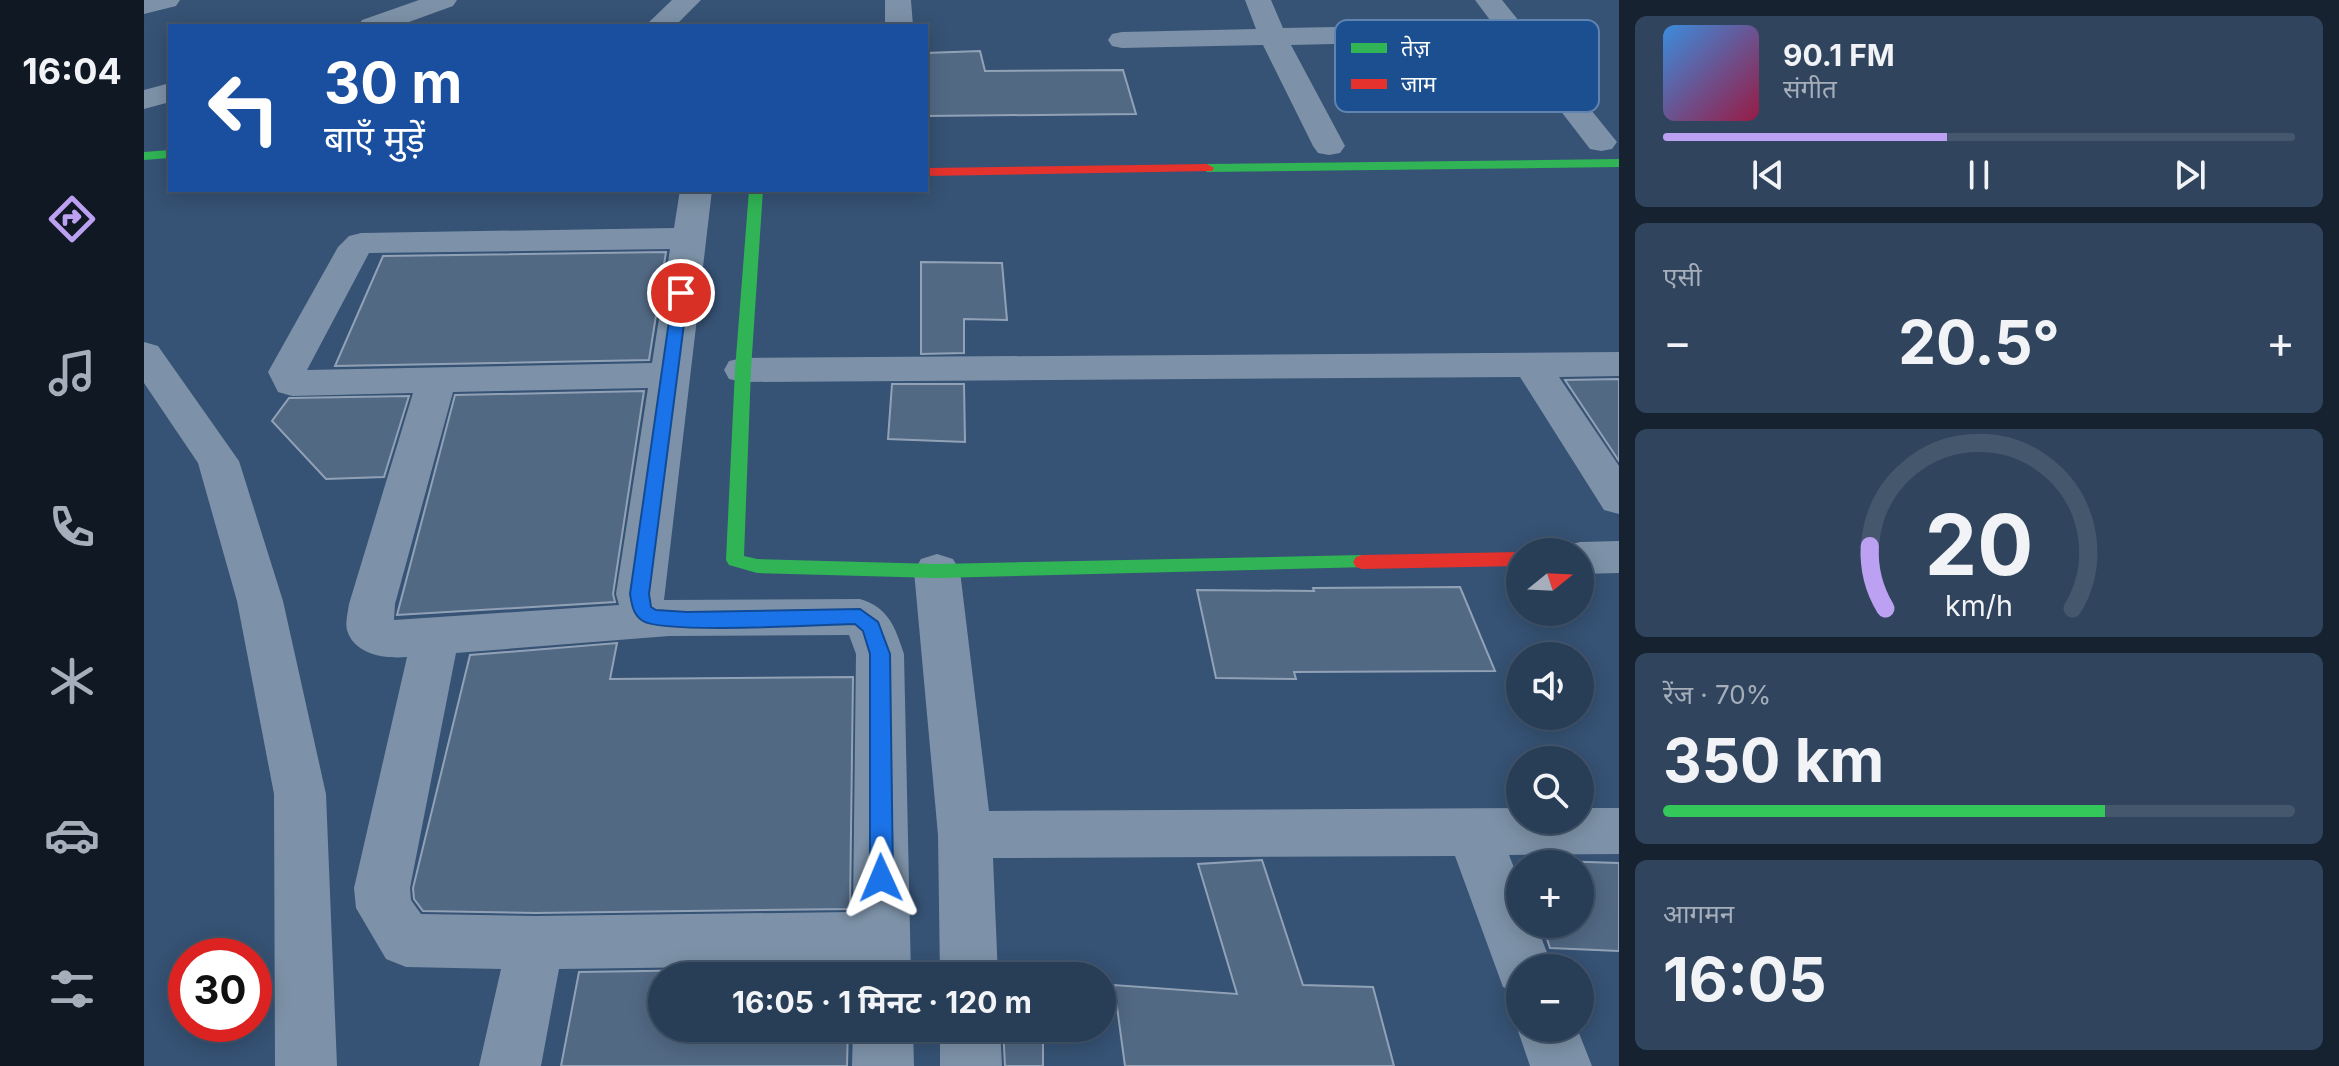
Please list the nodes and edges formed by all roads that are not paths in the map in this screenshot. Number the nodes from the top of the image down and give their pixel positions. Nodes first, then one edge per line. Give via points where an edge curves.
1 (167, 0) edge
2 (444, 0) edge
3 (688, 0) edge
4 (898, 0) edge
5 (1258, 0) edge
6 (1488, 0) edge
7 (144, 6) edge
8 (1502, 20) edge
9 (378, 24) edge
10 (661, 24) edge
11 (899, 24) edge
12 (1335, 36) edge
13 (1273, 37) junction
14 (1122, 40) dead end
15 (168, 93) edge
16 (144, 100) edge
17 (1581, 112) edge
18 (1571, 143) dead end
19 (1329, 146) dead end
20 (1613, 149) edge
21 (168, 154) edge
22 (144, 156) edge
23 (928, 172) edge
24 (696, 192) edge
25 (756, 192) edge
26 (688, 238) junction
27 (144, 354) edge
28 (1531, 364) junction
29 (1619, 364) edge
30 (743, 370) junction
31 (669, 375) junction
32 (436, 381) junction
33 (1619, 499) edge
34 (1619, 557) edge
35 (1594, 558) edge
36 (1506, 559) edge
37 (937, 571) junction
38 (668, 619) junction
39 (435, 637) junction
40 (1619, 831) edge
41 (1474, 834) junction
42 (965, 835) junction
43 (536, 943) junction
44 (1519, 954) edge
45 (882, 957) edge
46 (969, 962) edge
47 (883, 1042) edge
48 (970, 1042) edge
49 (1552, 1042) edge
50 (306, 1066) edge
51 (510, 1066) edge
52 (883, 1066) edge
53 (971, 1066) edge
54 (1561, 1066) edge

1 - 7 street
2 - 9 street
3 - 10 street
4 - 11 street
5 - 13 street
6 - 8 street
12 - 13 street
13 - 14 street
13 - 19 street
15 - 16 street
17 - 20 street
18 - 20 street
20 - 23 street
21 - 22 street
24 - 26 street
25 - 30 street
26 - 31 street
26 - 32 street via 361,243 288,378 292,383
27 - 50 street via 218,461 260,601 300,794
28 - 29 street
28 - 30 street
28 - 33 street
30 - 37 street via 735,560 757,566
31 - 32 street
31 - 38 street via 639,594 651,617
32 - 39 street via 372,604 370,628 387,640
34 - 35 street
36 - 37 street
37 - 42 street
38 - 39 street
38 - 45 street via 860,617 871,627 880,654
39 - 43 street via 382,888 384,908 406,940
40 - 41 street
41 - 42 street
41 - 44 street
42 - 46 street
43 - 45 street
43 - 51 street
47 - 52 street
48 - 53 street
49 - 54 street

